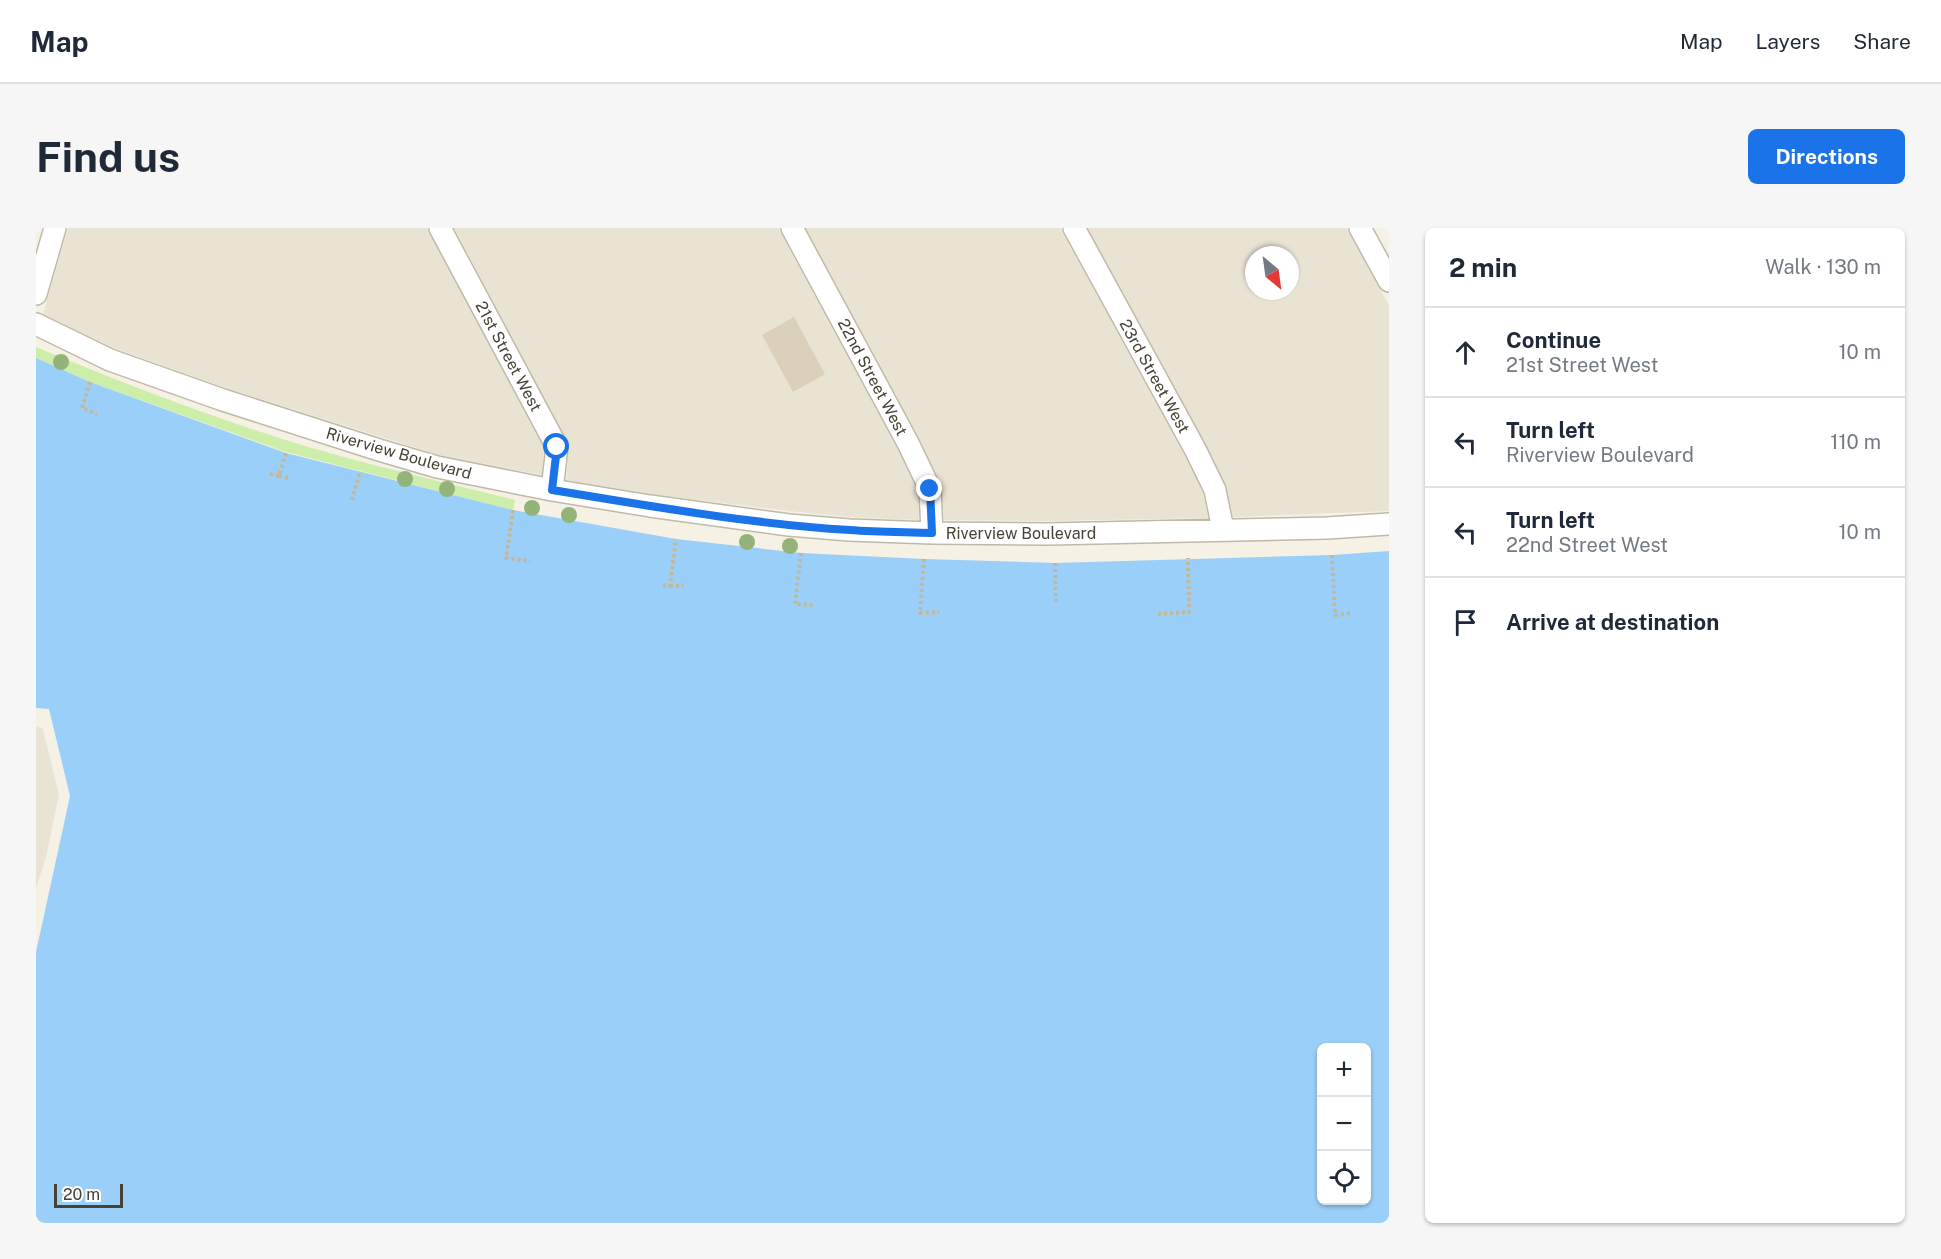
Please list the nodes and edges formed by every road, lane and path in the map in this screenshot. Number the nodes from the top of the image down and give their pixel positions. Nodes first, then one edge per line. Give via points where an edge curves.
1 (55, 228) edge
2 (440, 228) edge
3 (792, 228) edge
4 (1074, 228) edge
5 (1360, 228) edge
6 (1389, 281) edge
7 (36, 294) edge
8 (36, 324) edge
9 (90, 382) dead end
10 (97, 414) dead end
11 (286, 453) dead end
12 (360, 471) dead end
13 (270, 474) dead end
14 (279, 476) junction
15 (288, 478) dead end
16 (552, 490) junction
17 (352, 500) dead end
18 (513, 510) dead end
19 (1389, 524) edge
20 (1223, 530) junction
21 (932, 533) junction
22 (676, 539) dead end
23 (801, 553) dead end
24 (1332, 555) dead end
25 (1188, 558) dead end
26 (924, 560) dead end
27 (530, 561) dead end
28 (1055, 563) dead end
29 (663, 585) dead end
30 (670, 586) junction
31 (683, 586) dead end
32 (1056, 605) dead end
33 (813, 606) dead end
34 (939, 612) dead end
35 (1352, 613) dead end
36 (1158, 614) dead end

1 - 7 street
2 - 16 street, 21st Street West via 557,447
3 - 21 street, 22nd Street West via 930,489
4 - 20 street, 23rd Street West via 1195,449 1215,490
5 - 6 street
8 - 16 street, Riverview Boulevard via 110,360 223,400 437,467
9 - 10 path via 82,408
11 - 14 path
12 - 17 path
13 - 14 path
14 - 15 path
16 - 21 street, Riverview Boulevard via 789,525
18 - 27 path via 507,558
19 - 20 street, Riverview Boulevard
20 - 21 street, Riverview Boulevard
22 - 30 path
23 - 33 path via 795,604
24 - 35 path via 1335,615
25 - 36 path via 1189,612
26 - 34 path via 920,613
28 - 32 path
29 - 30 path
30 - 31 path

